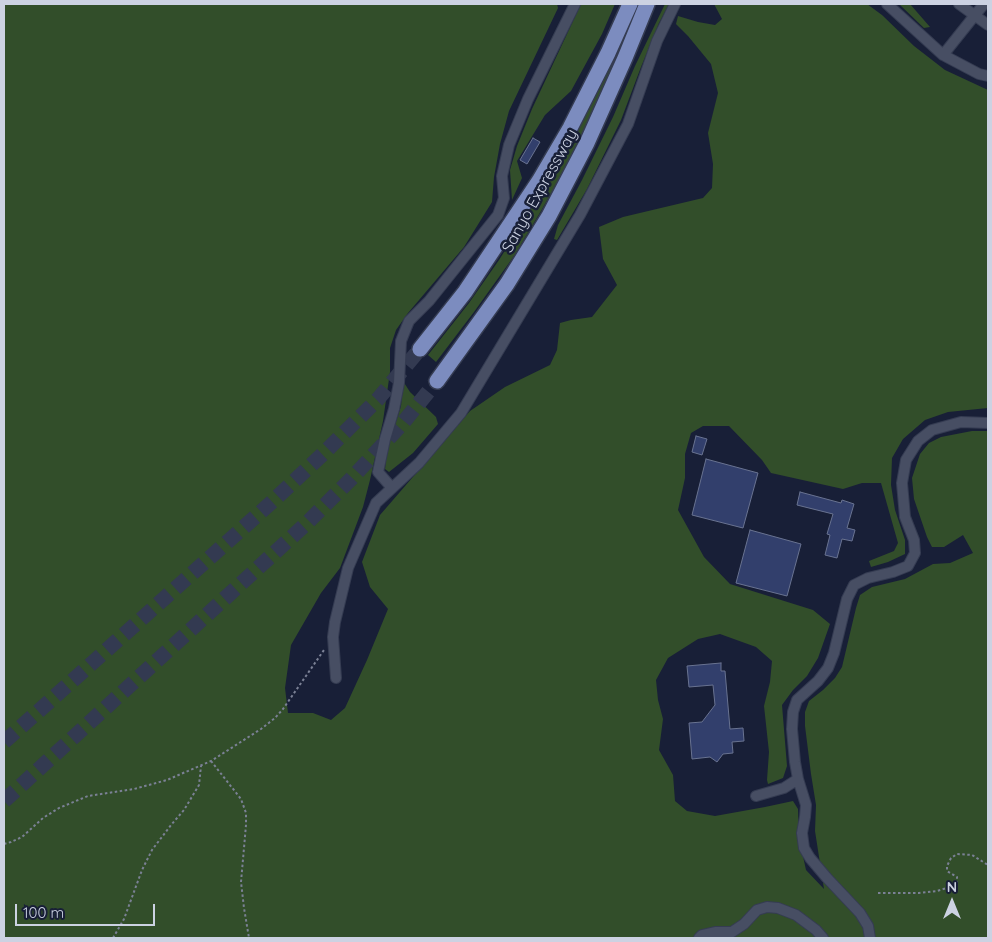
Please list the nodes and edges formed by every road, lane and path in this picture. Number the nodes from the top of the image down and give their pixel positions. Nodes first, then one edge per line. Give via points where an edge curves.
1 (575, 4) edge
2 (630, 4) edge
3 (647, 4) edge
4 (675, 4) edge
5 (887, 4) edge
6 (959, 4) edge
7 (984, 4) edge
8 (976, 16) junction
9 (988, 25) edge
10 (943, 54) junction
11 (988, 76) edge
12 (420, 350) tunnel mouth
13 (438, 381) tunnel mouth
14 (988, 423) edge
15 (392, 488) junction
16 (332, 637) junction
17 (336, 678) dead end
18 (212, 761) junction
19 (201, 766) junction
20 (798, 779) junction
21 (756, 796) dead end
22 (4, 844) edge
23 (988, 864) edge
24 (878, 893) dead end
25 (113, 938) edge
26 (249, 938) edge
27 (699, 938) edge
28 (823, 938) edge
29 (870, 938) edge

1 - 15 street via 509,145 502,176 504,198 498,215 409,321 401,341 399,383 378,472
2 - 12 highway, Sanyo Expressway via 570,128 539,181 465,292
3 - 13 highway, Sanyo Expressway via 587,143 549,216 507,284
4 - 15 street via 657,41 628,124 580,215 461,413 419,463
5 - 10 street
6 - 8 street
7 - 8 street
8 - 9 street
8 - 10 street
10 - 11 street
14 - 20 street via 960,422 932,430 918,441 906,460 902,483 915,553 908,566 868,578 854,585 850,592 828,668 797,700 792,729
15 - 16 street via 376,503 348,568
16 - 17 street
16 - 18 path via 283,709 261,729
18 - 19 path
18 - 26 path via 241,799 246,813 241,882
19 - 22 path via 134,789 88,796 59,808 22,837
19 - 25 path via 199,785 152,850
20 - 21 street via 784,788
20 - 29 street via 806,805 802,833 804,848 860,912
23 - 24 path via 972,855 957,854 950,858 947,866 947,871 957,877 953,886 919,893
27 - 28 street via 715,932 732,932 757,910 767,907 796,914

